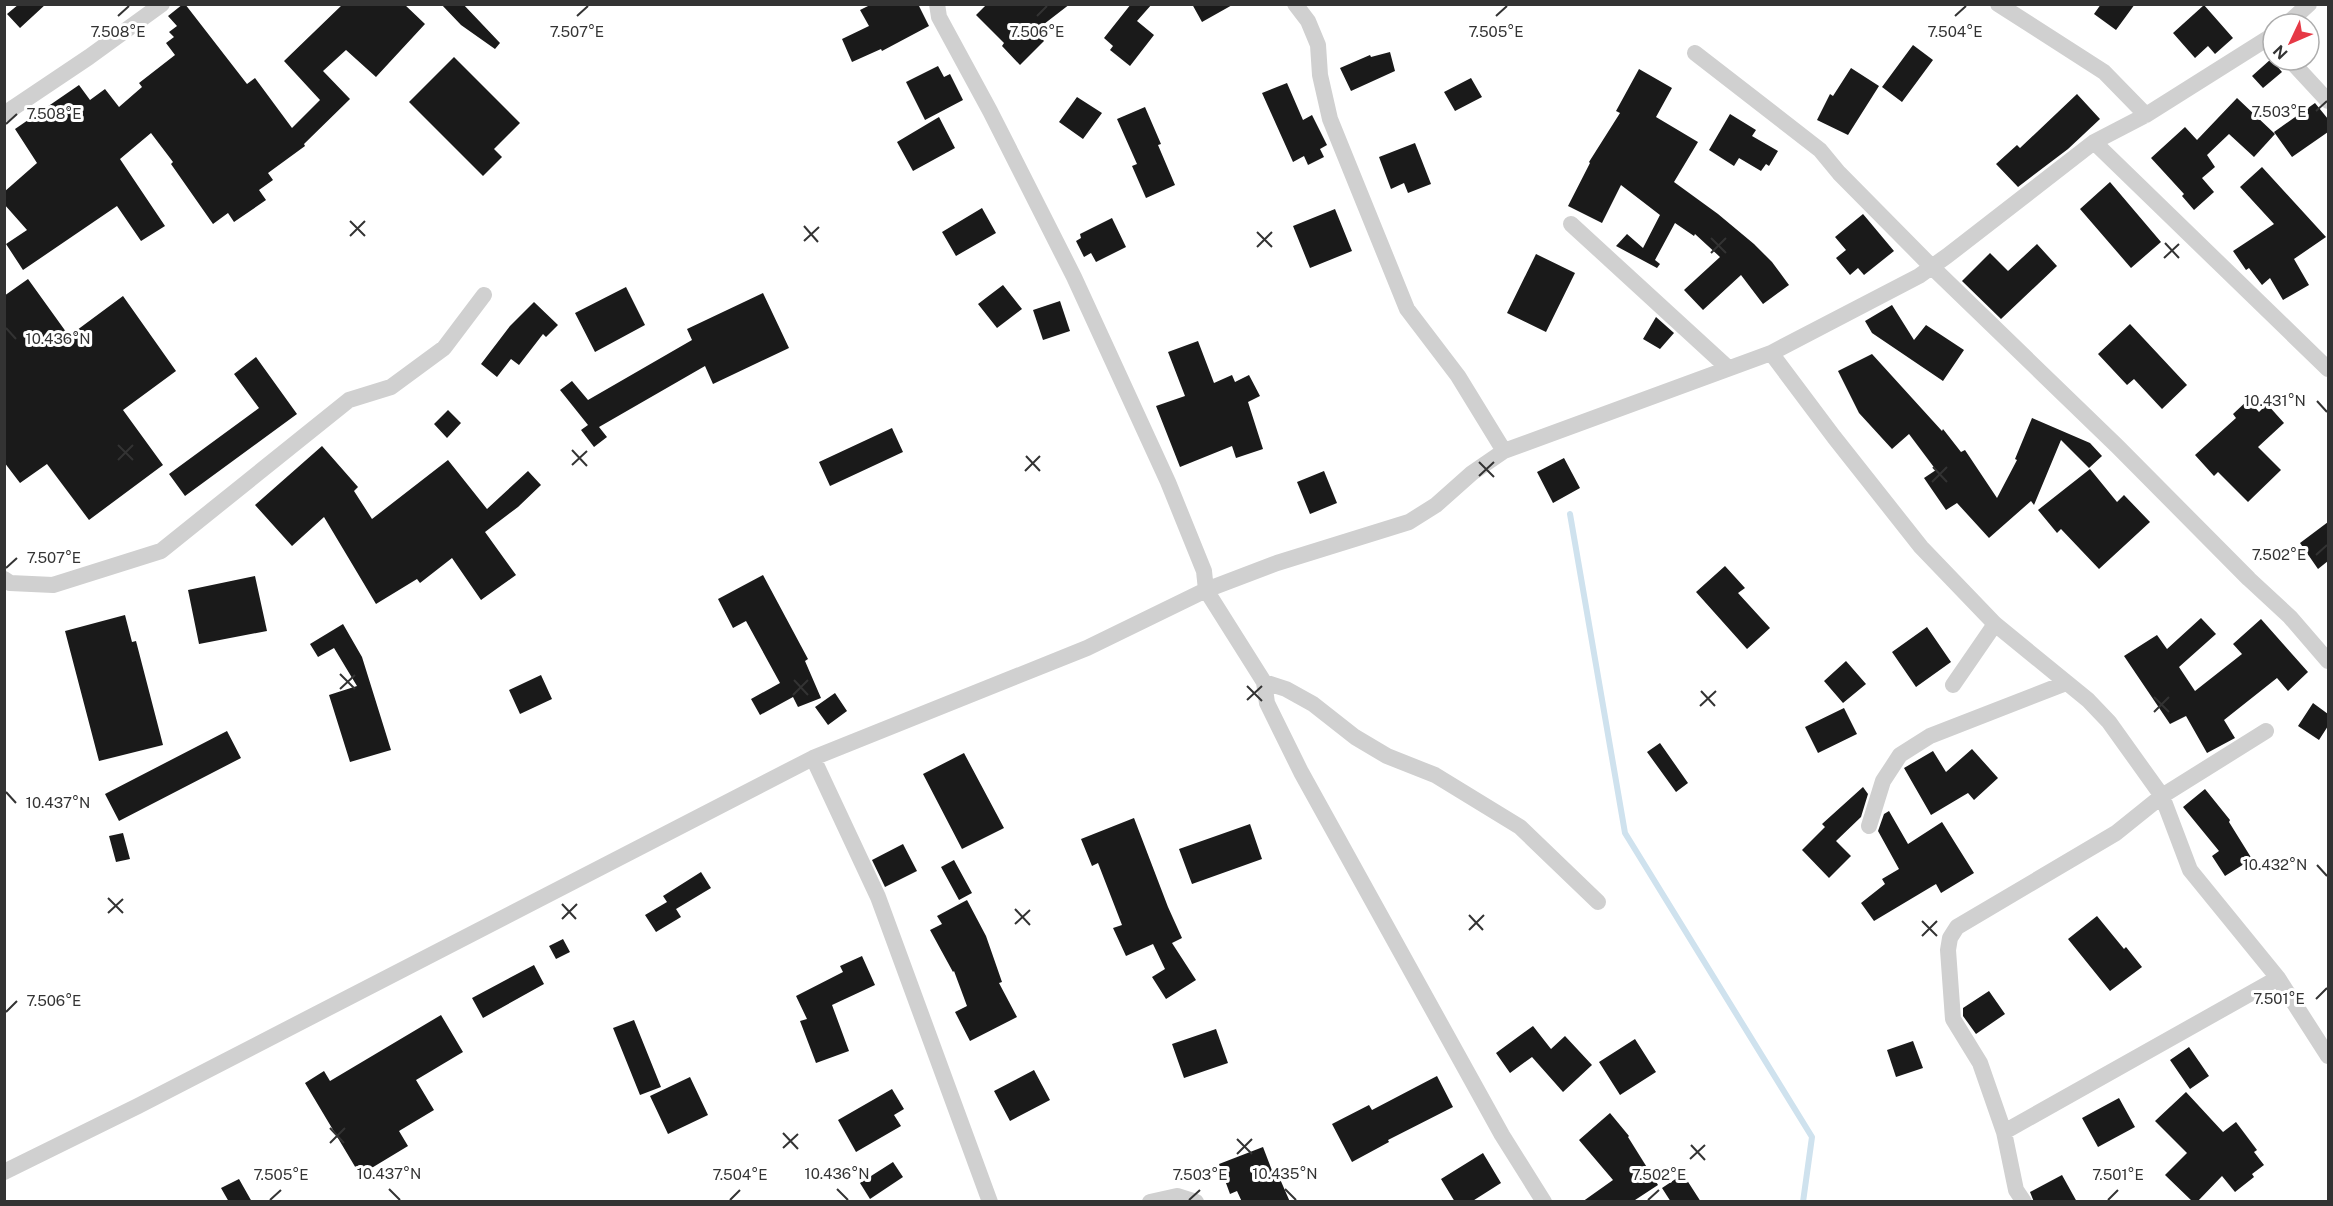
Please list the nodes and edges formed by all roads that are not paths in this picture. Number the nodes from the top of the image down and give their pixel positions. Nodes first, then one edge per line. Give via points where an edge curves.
1 (162, 4) edge
2 (937, 4) edge
3 (1295, 4) edge
4 (1998, 4) edge
5 (2261, 45) edge
6 (1695, 53) dead end
7 (2301, 72) edge
8 (2328, 101) edge
9 (4, 114) edge
10 (2146, 115) junction
11 (2094, 142) junction
12 (1571, 224) dead end
13 (1932, 267) junction
14 (484, 295) dead end
15 (1771, 353) junction
16 (1727, 367) junction
17 (2328, 369) edge
18 (1504, 451) junction
19 (4, 579) edge
20 (1206, 590) junction
21 (1995, 624) junction
22 (2328, 661) edge
23 (1264, 682) junction
24 (2066, 683) junction
25 (1953, 685) dead end
26 (2266, 731) dead end
27 (813, 758) junction
28 (2162, 796) junction
29 (1869, 826) dead end
30 (1598, 902) dead end
31 (2278, 978) junction
32 (2328, 1056) edge
33 (2004, 1132) junction
34 (4, 1172) edge
35 (990, 1202) edge
36 (1150, 1202) edge
37 (1196, 1202) edge
38 (1544, 1202) edge
39 (2024, 1202) edge

1 - 9 street
2 - 20 street via 939,16 1074,277 1168,482 1204,571
3 - 18 street via 1308,21 1318,45 1330,119 1407,309 1458,376
4 - 10 street via 2104,72
5 - 10 street
6 - 13 street via 1820,150
7 - 8 street
10 - 11 street
11 - 13 street
11 - 17 street
12 - 16 street
13 - 15 street
13 - 22 street via 2290,616
14 - 19 street via 444,348 391,387 349,400 161,551 53,585 10,583
15 - 16 street
15 - 21 street via 1921,547
16 - 18 street
18 - 20 street via 1408,522
20 - 23 street
20 - 27 street via 1087,648
21 - 24 street
21 - 25 street
23 - 30 street via 1313,704 1387,756 1435,775 1520,827
23 - 38 street via 1267,703 1300,772 1502,1135
24 - 28 street via 2109,722
24 - 29 street via 1930,736 1900,755 1883,781
26 - 28 street
27 - 34 street
27 - 35 street via 878,897
28 - 31 street via 2190,870
28 - 33 street via 2116,833 1957,927 1950,938 1953,1019 1980,1063
31 - 32 street
31 - 33 street
33 - 39 street via 2016,1190
36 - 37 street via 1177,1196

